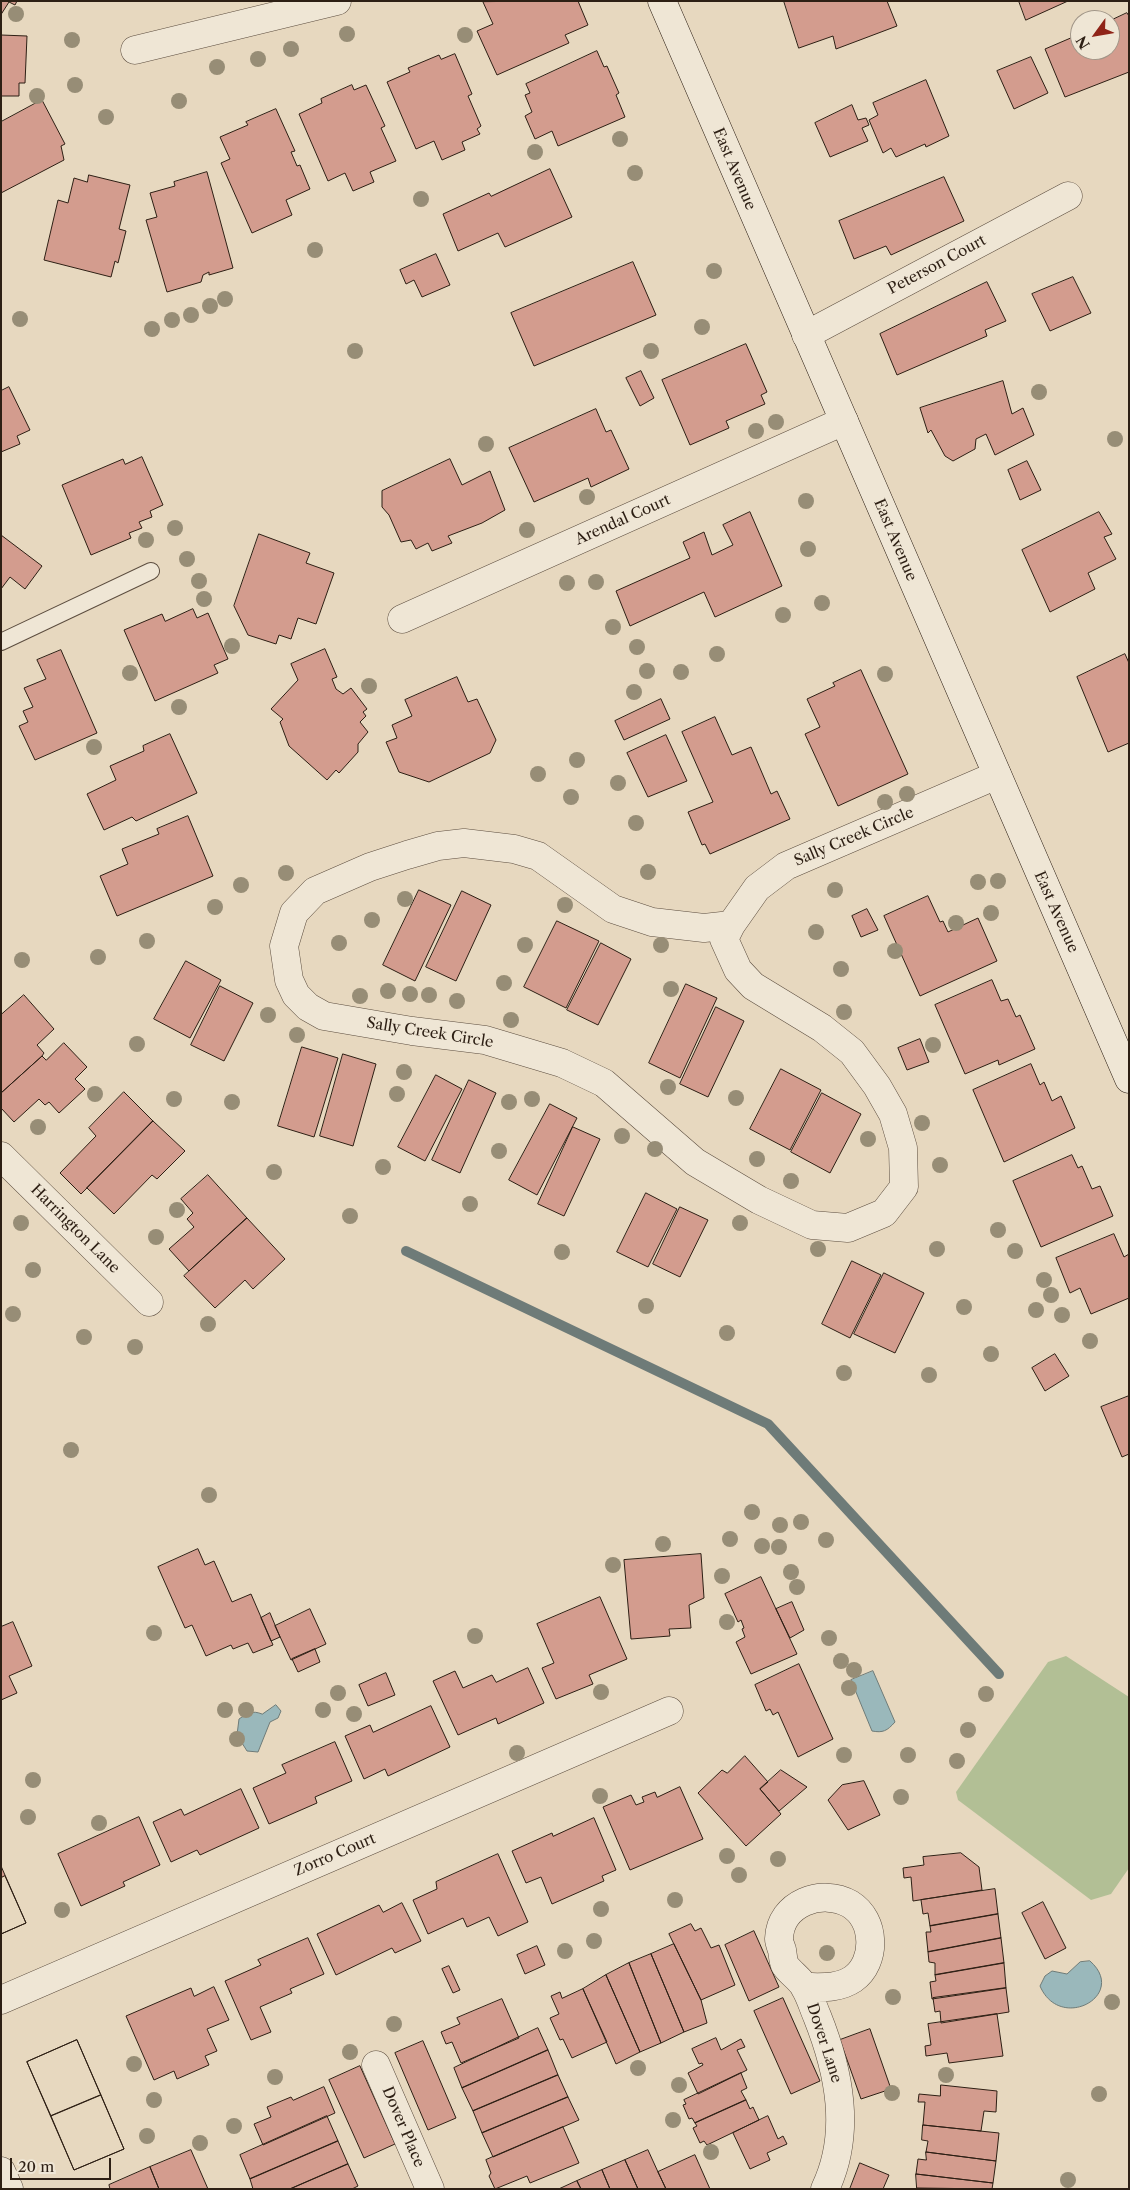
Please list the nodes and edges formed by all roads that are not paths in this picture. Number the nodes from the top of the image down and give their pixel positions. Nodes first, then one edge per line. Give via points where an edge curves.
1 (337, 1) edge
2 (662, 1) edge
3 (135, 50) dead end
4 (1068, 196) dead end
5 (806, 335) junction
6 (844, 421) junction
7 (151, 571) dead end
8 (402, 619) dead end
9 (1, 642) edge
10 (997, 775) junction
11 (730, 924) junction
12 (1129, 1079) edge
13 (1, 1156) edge
14 (149, 1302) dead end
15 (669, 1711) dead end
16 (805, 1986) dead end
17 (1, 2000) edge
18 (376, 2066) dead end
19 (1, 2171) edge
20 (9, 2189) edge
21 (430, 2189) edge
22 (825, 2189) edge

1 - 3 street
2 - 5 street, East Avenue
4 - 5 street, Peterson Court
5 - 6 street, East Avenue
6 - 8 street, Arendal Court
6 - 10 street, East Avenue
7 - 9 lane
10 - 11 street, Sally Creek Circle via 786,866 757,888
10 - 12 street, East Avenue
11 - 11 street, Sally Creek Circle via 724,939 738,970 752,986 822,1028 852,1052 893,1114 903,1148 904,1187 884,1213 848,1228 812,1225 759,1200 695,1162 604,1083 562,1064 485,1040 324,1016 296,995 289,980 284,946 294,913 315,891 407,855 464,843 514,849 538,856 613,909 652,922 704,928
13 - 14 street, Harrington Lane
15 - 17 street, Zorro Court
16 - 22 street, Dover Lane via 825,2038 839,2089 837,2158
18 - 21 street, Dover Place
19 - 20 street

